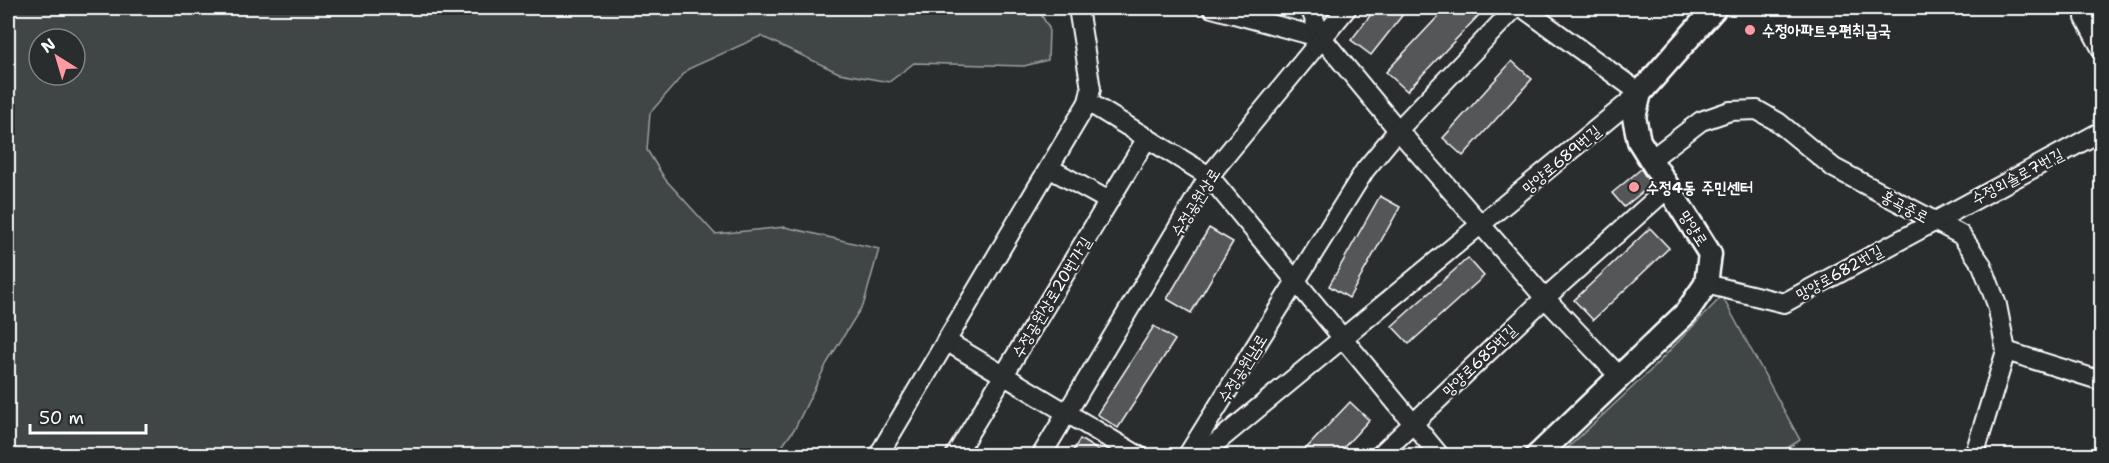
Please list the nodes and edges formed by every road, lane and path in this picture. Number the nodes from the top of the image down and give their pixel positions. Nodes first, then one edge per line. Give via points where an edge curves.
1 (1078, 8) edge
2 (1212, 8) edge
3 (1310, 8) edge
4 (1347, 8) edge
5 (1515, 8) edge
6 (1523, 8) edge
7 (1715, 8) edge
8 (2086, 8) edge
9 (1323, 38) junction
10 (2102, 50) edge
11 (1640, 93) junction
12 (1088, 102) junction
13 (1398, 130) junction
14 (2102, 131) edge
15 (1147, 138) junction
16 (1650, 160) junction
17 (1049, 168) junction
18 (1209, 176) junction
19 (1668, 188) junction
20 (1109, 201) junction
21 (1933, 220) junction
22 (1483, 224) junction
23 (1296, 281) junction
24 (1706, 284) junction
25 (1545, 298) junction
26 (1344, 340) junction
27 (946, 341) junction
28 (2006, 351) junction
29 (1004, 375) junction
30 (1620, 377) junction
31 (2102, 381) edge
32 (1067, 413) junction
33 (1414, 423) junction
34 (878, 456) edge
35 (955, 456) edge
36 (1041, 456) edge
37 (1139, 456) edge
38 (1187, 456) edge
39 (1200, 456) edge
40 (1379, 456) edge
41 (1440, 456) edge
42 (1537, 456) edge
43 (1974, 456) edge

1 - 12 street via 1091,89
2 - 9 street
3 - 9 street
4 - 9 street, 수정공원상로
5 - 13 street, 수정공원남로
6 - 11 street
7 - 11 main road
8 - 10 street via 2085,18
9 - 13 street
9 - 18 street, 수정공원상로
11 - 16 main road, 망양로 via 1634,117 1639,141
11 - 22 street, 망양로689번길
12 - 15 street
12 - 17 street
13 - 22 street
13 - 23 street, 수정공원남로 via 1365,170
14 - 21 street, 수정외솔로7번길
15 - 18 street
15 - 20 street, 수정공원상로20번가길
16 - 19 main road, 망양로
16 - 21 street, 홍곡중로 via 1701,121 1730,111 1757,110 1778,122 1834,168
17 - 20 street
17 - 27 street
18 - 23 street
18 - 32 street, 수정공원상로
19 - 24 main road, 망양로 via 1710,254
19 - 25 street, 망양로685번길
20 - 29 street, 수정공원상로20번가길
21 - 24 street, 망양로682번길 via 1784,303
21 - 28 street, 홍곡중로 via 1960,235 1982,265 1997,305
22 - 25 street
22 - 26 street, 망양로689번길
23 - 26 street
23 - 38 street, 수정공원남로
24 - 30 main road, 망양로 via 1686,313
25 - 30 street
25 - 33 street, 망양로685번길
26 - 33 street
26 - 39 street, 망양로689번길
27 - 29 street
27 - 34 street
28 - 31 street
28 - 43 street, 홍곡중로
29 - 32 street
29 - 35 street, 수정공원상로20번가길
30 - 42 main road, 망양로
32 - 36 street, 수정공원상로
32 - 37 street
33 - 40 street, 망양로685번길
33 - 41 street

